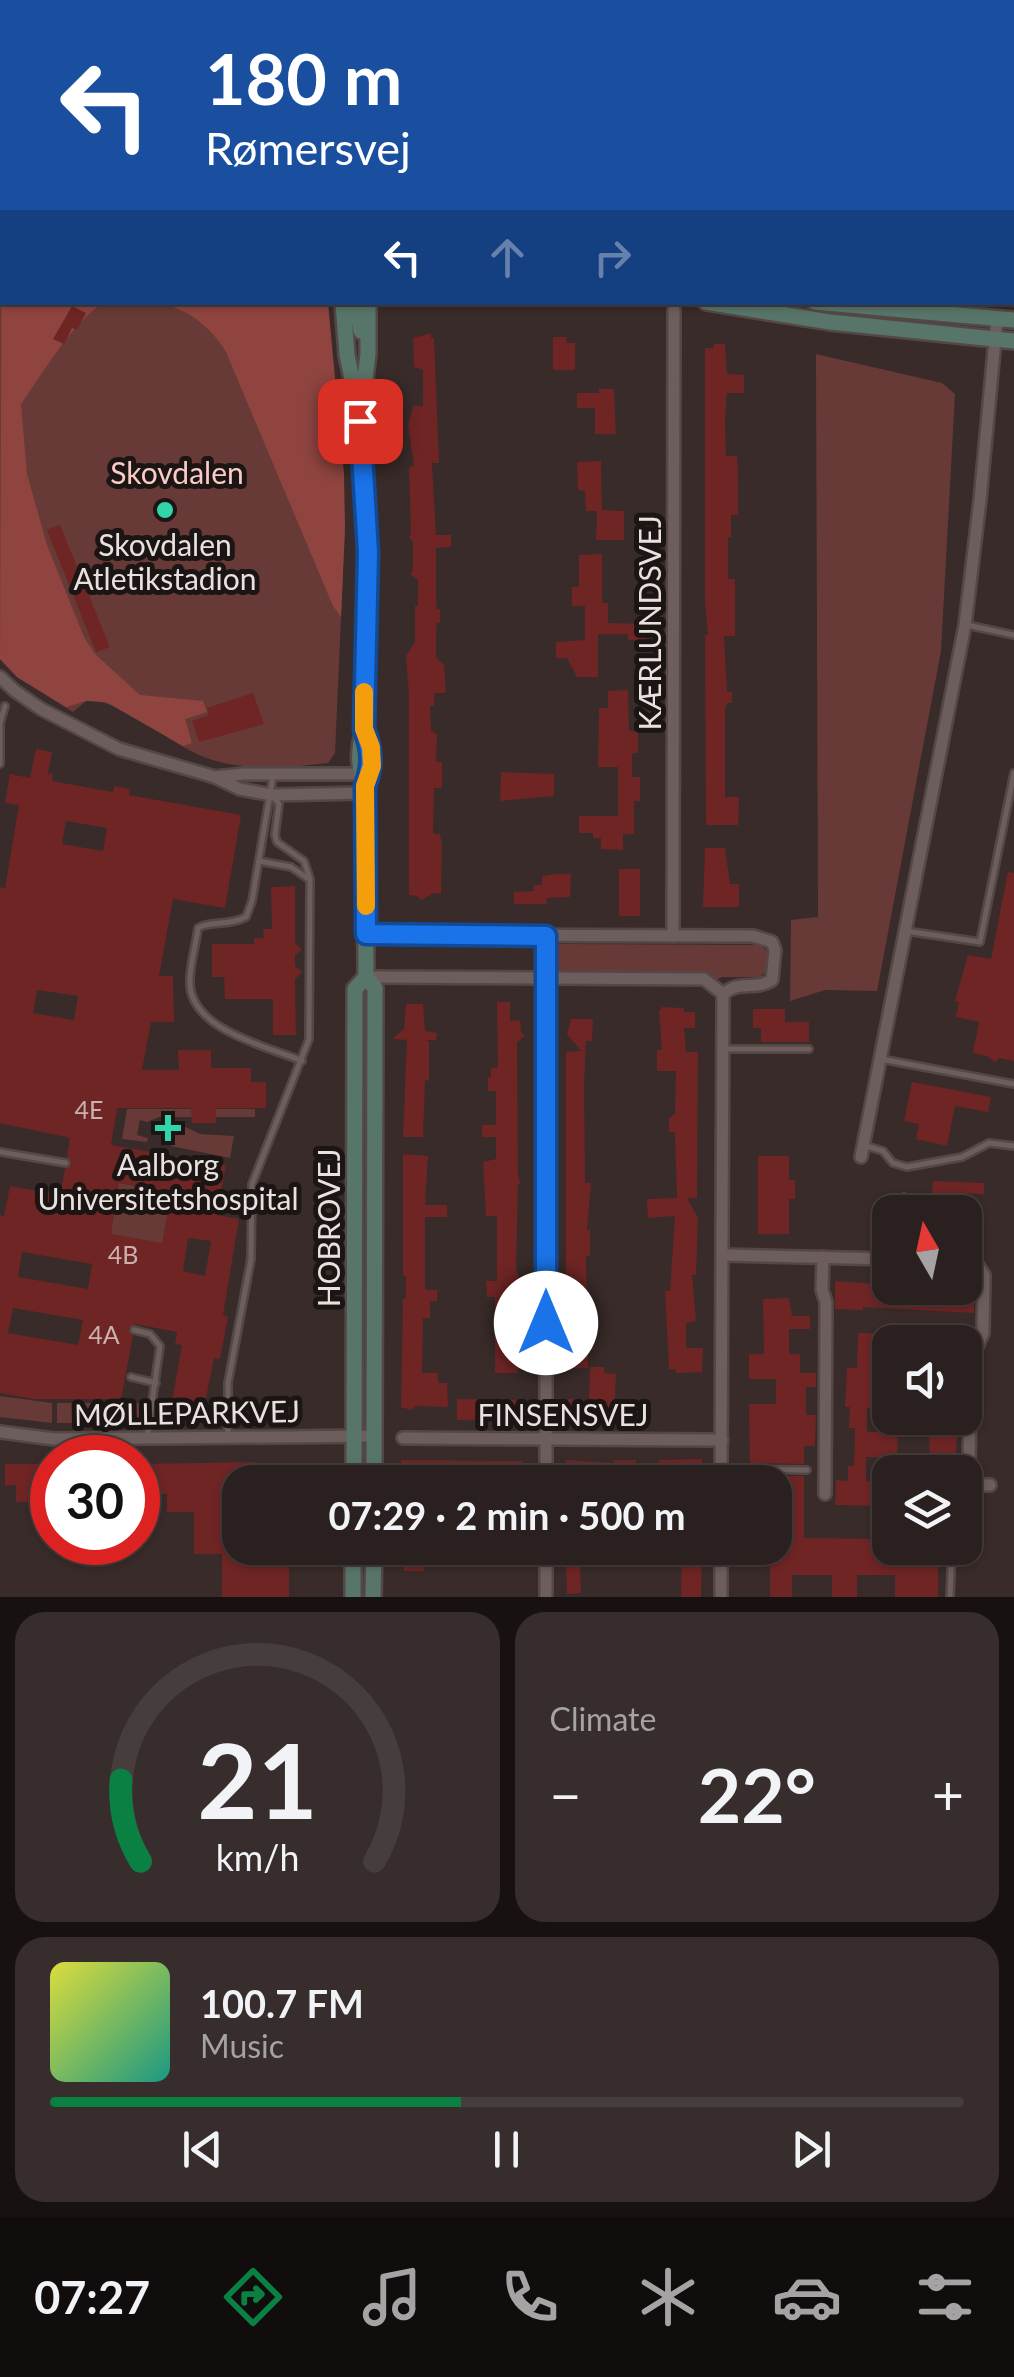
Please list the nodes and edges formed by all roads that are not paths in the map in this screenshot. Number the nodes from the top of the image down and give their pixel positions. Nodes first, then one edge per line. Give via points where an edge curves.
1 (343, 305) edge
2 (357, 305) edge
3 (368, 305) edge
4 (725, 305) edge
5 (849, 305) edge
6 (674, 310) dead end
7 (1006, 319) edge
8 (995, 340) junction
9 (1014, 341) edge
10 (368, 354) junction
11 (360, 421) junction
12 (964, 625) junction
13 (1014, 634) edge
14 (0, 677) edge
15 (15, 692) junction
16 (2, 706) edge
17 (0, 764) edge
18 (1014, 773) edge
19 (273, 776) junction
20 (215, 777) junction
21 (364, 784) junction
22 (272, 795) junction
23 (259, 860) junction
24 (310, 880) junction
25 (906, 932) junction
26 (366, 934) junction
27 (546, 936) junction
28 (673, 936) junction
29 (366, 977) junction
30 (546, 978) junction
31 (722, 994) junction
32 (723, 1049) junction
33 (809, 1049) dead end
34 (881, 1059) junction
35 (302, 1061) junction
36 (1014, 1084) edge
37 (1014, 1146) edge
38 (862, 1151) joint
39 (0, 1152) edge
40 (66, 1163) dead end
41 (723, 1255) junction
42 (823, 1257) junction
43 (872, 1258) edge
44 (982, 1271) edge
45 (134, 1330) dead end
46 (131, 1377) dead end
47 (156, 1383) junction
48 (0, 1432) edge
49 (147, 1435) edge
50 (30, 1436) edge
51 (354, 1436) junction
52 (374, 1436) junction
53 (228, 1437) junction
54 (160, 1438) edge
55 (403, 1438) dead end
56 (546, 1438) junction
57 (722, 1440) junction
58 (970, 1455) edge
59 (354, 1465) edge
60 (374, 1465) edge
61 (546, 1465) edge
62 (721, 1465) edge
63 (806, 1470) dead end
64 (792, 1471) edge
65 (982, 1484) edge
66 (990, 1484) dead end
67 (826, 1494) dead end
68 (353, 1565) edge
69 (374, 1565) edge
70 (546, 1565) edge
71 (721, 1565) edge
72 (951, 1565) edge
73 (352, 1597) edge
74 (373, 1597) edge
75 (546, 1597) edge
76 (721, 1597) edge
77 (950, 1597) edge

1 - 11 main road, HOBROVEJ
2 - 10 main road
3 - 10 main road, HOBROVEJ
4 - 8 main road
5 - 7 main road
6 - 28 street, KÆRLUNDSVEJ
7 - 8 street
8 - 9 main road
8 - 12 street
10 - 11 main road, HOBROVEJ
11 - 21 main road, HOBROVEJ via 368,552 364,729 372,766
12 - 13 lane
12 - 25 street
14 - 15 street
15 - 16 lane
15 - 20 street via 119,749
16 - 17 lane
18 - 25 lane via 980,942
19 - 20 street
19 - 21 street
19 - 22 lane
20 - 22 street
21 - 22 street
21 - 26 main road, HOBROVEJ
22 - 23 lane
22 - 24 lane via 279,804 277,842 304,861
23 - 24 lane via 291,867
23 - 35 lane via 246,917 198,928 190,985 196,1009 211,1023
24 - 35 lane via 310,1039
25 - 34 street
26 - 27 street
26 - 29 main road, HOBROVEJ
27 - 28 street
27 - 30 street
28 - 31 street via 772,942 772,980 734,985
29 - 30 street
29 - 51 main road, HOBROVEJ via 355,989
29 - 52 main road, HOBROVEJ via 375,988
30 - 31 street via 704,979
30 - 56 street
31 - 32 street
32 - 33 lane
32 - 41 street
34 - 36 lane
34 - 38 street
35 - 53 lane via 252,1184 251,1260 228,1383
37 - 38 lane via 989,1144 962,1157 907,1167 883,1151
39 - 40 lane
41 - 42 street
41 - 57 street
42 - 43 street
42 - 67 street
44 - 58 street via 983,1333 970,1362
45 - 47 lane via 160,1346
46 - 47 lane
47 - 49 lane
48 - 50 street, MØLLEPARKVEJ
51 - 52 street, MØLLEPARKVEJ
51 - 53 street, MØLLEPARKVEJ
51 - 59 main road, HOBROVEJ
52 - 60 main road, HOBROVEJ
53 - 54 street, MØLLEPARKVEJ
55 - 56 street, FINSENSVEJ
56 - 57 street, FINSENSVEJ
56 - 61 street
57 - 62 street
63 - 64 lane
65 - 66 street
68 - 73 main road
69 - 74 main road
70 - 75 street
71 - 76 street
72 - 77 lane

